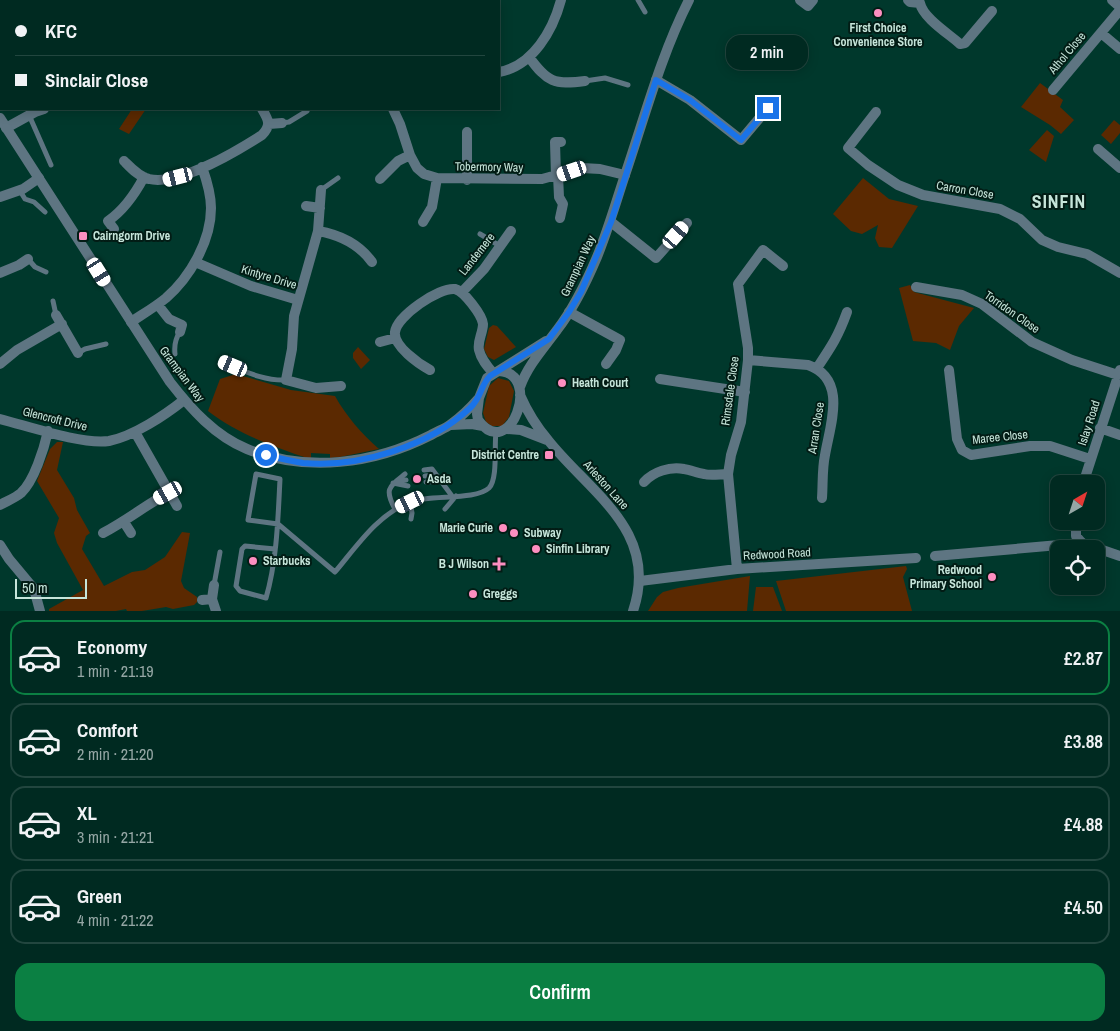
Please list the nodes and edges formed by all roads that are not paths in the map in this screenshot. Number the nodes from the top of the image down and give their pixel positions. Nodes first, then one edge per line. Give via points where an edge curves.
1 (561, 0) edge
2 (638, 0) edge
3 (689, 0) edge
4 (800, 0) edge
5 (814, 0) edge
6 (908, 0) edge
7 (1112, 0) edge
8 (921, 2) edge
9 (1120, 8) edge
10 (992, 11) dead end
11 (645, 12) dead end
12 (1101, 33) junction
13 (1120, 49) edge
14 (529, 57) junction
15 (500, 72) edge
16 (656, 80) junction
17 (585, 81) joint
18 (628, 85) dead end
19 (1053, 90) dead end
20 (768, 108) dead end
21 (42, 110) edge
22 (263, 110) edge
23 (393, 110) edge
24 (307, 111) dead end
25 (876, 112) dead end
26 (29, 115) junction
27 (0, 118) edge
28 (282, 123) joint
29 (269, 124) junction
30 (6, 128) junction
31 (466, 132) dead end
32 (561, 142) dead end
33 (1098, 150) dead end
34 (410, 155) junction
35 (124, 161) dead end
36 (50, 165) dead end
37 (202, 167) junction
38 (1120, 168) edge
39 (625, 175) junction
40 (557, 176) junction
41 (144, 177) junction
42 (39, 178) junction
43 (338, 178) dead end
44 (437, 178) junction
45 (380, 179) dead end
46 (468, 180) junction
47 (322, 190) joint
48 (20, 191) junction
49 (0, 197) edge
50 (306, 206) dead end
51 (320, 208) junction
52 (45, 212) dead end
53 (560, 218) dead end
54 (423, 222) dead end
55 (611, 222) junction
56 (686, 223) dead end
57 (114, 229) dead end
58 (318, 231) junction
59 (511, 231) dead end
60 (480, 234) dead end
61 (500, 246) junction
62 (28, 259) joint
63 (195, 262) junction
64 (372, 262) dead end
65 (784, 266) dead end
66 (46, 272) dead end
67 (0, 273) edge
68 (1120, 273) edge
69 (916, 287) dead end
70 (462, 292) junction
71 (298, 300) junction
72 (53, 301) dead end
73 (158, 305) junction
74 (569, 312) junction
75 (846, 312) dead end
76 (59, 320) junction
77 (131, 322) junction
78 (180, 332) joint
79 (395, 338) junction
80 (549, 339) junction
81 (380, 342) dead end
82 (106, 344) dead end
83 (78, 353) joint
84 (175, 354) dead end
85 (748, 360) junction
86 (221, 362) dead end
87 (0, 364) edge
88 (606, 364) dead end
89 (817, 368) junction
90 (430, 370) dead end
91 (949, 370) dead end
92 (496, 372) junction
93 (1119, 372) edge
94 (660, 379) dead end
95 (286, 380) junction
96 (341, 386) dead end
97 (520, 391) junction
98 (745, 392) junction
99 (479, 398) junction
100 (184, 400) junction
101 (0, 419) edge
102 (451, 425) junction
103 (483, 426) junction
104 (1100, 428) junction
105 (507, 429) junction
106 (48, 431) junction
107 (134, 432) junction
108 (496, 432) junction
109 (1120, 435) edge
110 (548, 441) junction
111 (1090, 459) junction
112 (424, 473) dead end
113 (728, 474) junction
114 (1086, 475) edge
115 (406, 477) dead end
116 (441, 481) junction
117 (426, 482) dead end
118 (644, 482) dead end
119 (393, 483) junction
120 (408, 486) dead end
121 (168, 493) junction
122 (454, 496) junction
123 (822, 498) dead end
124 (410, 502) junction
125 (0, 505) edge
126 (177, 506) dead end
127 (395, 509) junction
128 (446, 509) dead end
129 (411, 519) dead end
130 (124, 522) junction
131 (278, 524) junction
132 (130, 533) dead end
133 (100, 535) dead end
134 (0, 545) edge
135 (1050, 546) edge
136 (275, 549) junction
137 (1105, 551) edge
138 (220, 552) dead end
139 (935, 556) dead end
140 (1120, 556) edge
141 (914, 561) dead end
142 (737, 569) junction
143 (640, 581) junction
144 (214, 585) joint
145 (40, 611) edge
146 (216, 611) edge
147 (633, 611) edge

1 - 14 street via 553,26
2 - 11 lane
3 - 16 street, Grampian Way
4 - 5 street via 808,6
6 - 8 street
7 - 9 street, Athol Close
8 - 10 street via 926,16 960,44 965,43
9 - 12 street, Athol Close
12 - 13 street, Athol Close
12 - 19 street, Athol Close
14 - 15 street
14 - 17 street via 550,80 558,83
16 - 20 street via 690,100 738,144
16 - 39 street, Grampian Way
17 - 18 lane via 605,78
21 - 26 street
22 - 29 street
23 - 34 street, Tobermory Way
24 - 28 lane
25 - 68 street, Carron Close via 848,148 898,185 924,195 1000,209 1020,219 1042,240 1087,254
26 - 30 street
26 - 36 lane
27 - 30 street, Grampian Way
28 - 29 street
29 - 37 street via 262,135 230,155
30 - 42 street, Grampian Way
31 - 46 street
32 - 40 street via 555,142
33 - 38 street
34 - 44 street, Tobermory Way via 424,174
34 - 45 street via 398,161
35 - 41 street
37 - 41 street via 168,179
37 - 63 street via 210,193 211,217
39 - 40 street, Tobermory Way via 582,168
39 - 55 street, Grampian Way
40 - 46 street, Tobermory Way via 530,180
40 - 53 street via 563,204
41 - 57 street via 128,203 108,221
42 - 48 street
42 - 77 street, Grampian Way
43 - 47 lane
44 - 46 street, Tobermory Way
44 - 54 street via 432,208
47 - 51 street, Kintyre Drive
48 - 49 street
48 - 52 lane via 24,199 34,202
50 - 51 street
51 - 58 street, Kintyre Drive
55 - 56 street via 655,260
55 - 74 street, Grampian Way
58 - 64 street via 362,248
58 - 71 street, Kintyre Drive
59 - 61 street, Landemere
60 - 61 lane
61 - 70 street, Landemere
62 - 66 lane
62 - 67 street
63 - 71 street, Kintyre Drive via 251,286
63 - 73 street via 180,284
65 - 85 street, Rimsdale Close via 763,250 738,284
69 - 93 street, Torridon Close via 962,295 982,304 1032,342 1072,360
70 - 79 street via 448,289 426,299 397,326
70 - 92 street via 482,321 478,348 481,356
71 - 95 street
72 - 76 lane
73 - 77 street
73 - 78 street via 169,319 182,325
74 - 80 street, Grampian Way
74 - 88 street via 620,340
75 - 89 street via 833,346
76 - 83 street
76 - 87 street
77 - 100 street, Grampian Way
78 - 84 lane via 176,337
79 - 81 street
79 - 90 street via 419,364
80 - 92 street, Grampian Way
80 - 97 street, Grampian Way via 530,365
82 - 83 lane
85 - 89 street
85 - 98 street, Rimsdale Close
86 - 95 lane via 244,372
89 - 123 street, Arran Close via 832,389 834,406 824,458
91 - 111 street, Maree Close via 957,439 962,450 971,455 1050,446
92 - 97 street via 508,372
92 - 99 street via 484,384
93 - 104 street, Islay Road
94 - 98 street
95 - 96 street via 316,388
97 - 105 street via 515,420
97 - 110 street, Arleston Lane via 531,417
98 - 113 street, Rimsdale Close
99 - 102 street, Grampian Way
99 - 103 street via 477,414
100 - 102 street, Grampian Way via 214,429 246,448 304,463 338,463 376,456
100 - 107 street, Glencroft Drive
101 - 106 street, Glencroft Drive
102 - 103 street, Grampian Way
103 - 108 street
104 - 109 street
104 - 111 street, Islay Road
105 - 108 street
105 - 110 street, Arleston Lane via 521,430
106 - 107 street, Glencroft Drive via 94,441 110,440
106 - 125 street via 26,486 21,493
107 - 121 street
108 - 122 lane via 495,473 489,488 474,496
110 - 143 street, Arleston Lane via 620,519 635,550
111 - 114 street, Islay Road
112 - 116 lane via 432,469
113 - 118 street via 706,475 684,468 673,469 649,476
113 - 142 street, Rimsdale Close
115 - 119 lane
116 - 117 lane
116 - 122 lane
119 - 120 lane
119 - 127 lane via 388,493
121 - 126 street
121 - 130 street
122 - 124 lane
122 - 128 lane
124 - 127 lane
124 - 129 lane
127 - 131 lane via 373,526 335,572
130 - 132 street
130 - 133 street
131 - 131 lane via 248,520 256,474 280,479
131 - 136 lane
134 - 145 street via 34,589
135 - 139 street
136 - 136 lane via 266,598 240,590 236,586 242,549 245,546
137 - 140 street
138 - 144 lane
141 - 142 street, Redwood Road
142 - 143 street, Redwood Road
143 - 147 street, Arleston Lane
144 - 146 street via 207,600

